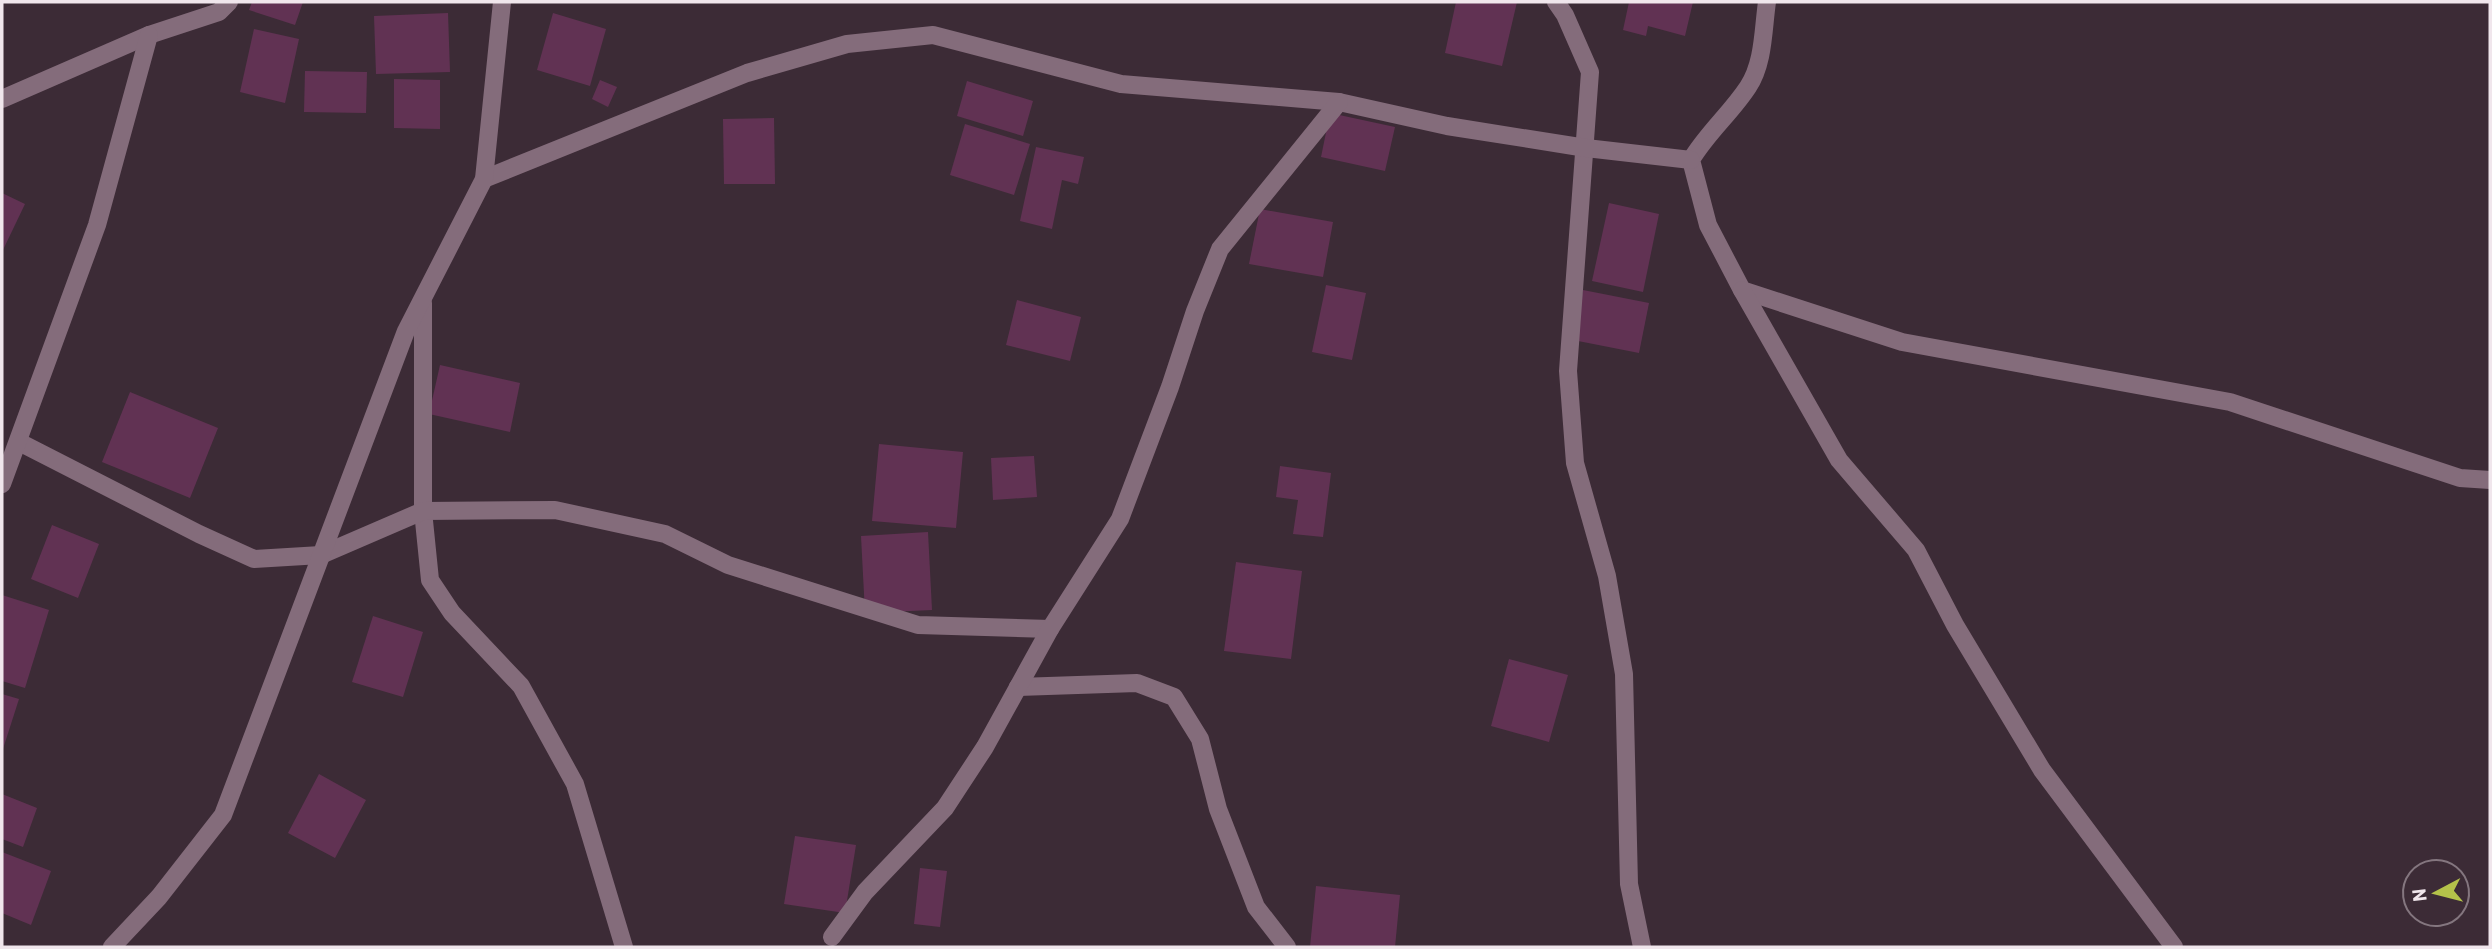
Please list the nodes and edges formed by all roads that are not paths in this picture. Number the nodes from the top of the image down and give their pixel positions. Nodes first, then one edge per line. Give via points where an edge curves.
1 (229, 2) edge
2 (502, 2) edge
3 (1556, 2) edge
4 (1767, 2) edge
5 (149, 35) junction
6 (2, 99) edge
7 (1339, 102) junction
8 (1586, 148) junction
9 (1691, 160) junction
10 (484, 179) junction
11 (1742, 290) junction
12 (423, 299) junction
13 (19, 442) junction
14 (2490, 480) edge
15 (2, 484) edge
16 (423, 511) junction
17 (321, 555) junction
18 (1050, 629) junction
19 (1018, 687) junction
20 (832, 937) dead end
21 (112, 947) edge
22 (624, 947) edge
23 (1287, 947) edge
24 (1642, 947) edge
25 (2174, 947) edge

1 - 5 street via 219,12
2 - 10 street
3 - 8 street via 1590,72
4 - 9 street via 1760,60 1749,86
5 - 6 street
5 - 13 street via 97,225
7 - 8 street via 1447,126
7 - 10 street via 1121,84 933,35 847,44 747,73
7 - 18 street via 1220,249 1120,519
8 - 9 street
8 - 24 street via 1568,371 1575,463 1607,576 1624,674 1629,884
9 - 11 street via 1709,225
10 - 12 street
11 - 14 street via 1902,342 2230,402 2460,478
11 - 25 street via 1839,460 1916,550 2042,770
12 - 16 street
12 - 17 street
13 - 15 street
13 - 17 street via 254,559
16 - 17 street
16 - 18 street via 555,510 665,534 728,565 918,625
16 - 22 street via 430,580 452,613 521,686 575,784
17 - 21 street via 223,815 159,897
18 - 19 street
19 - 20 street via 944,808 865,892
19 - 23 street via 1136,682 1174,697 1200,738 1218,809 1256,907

